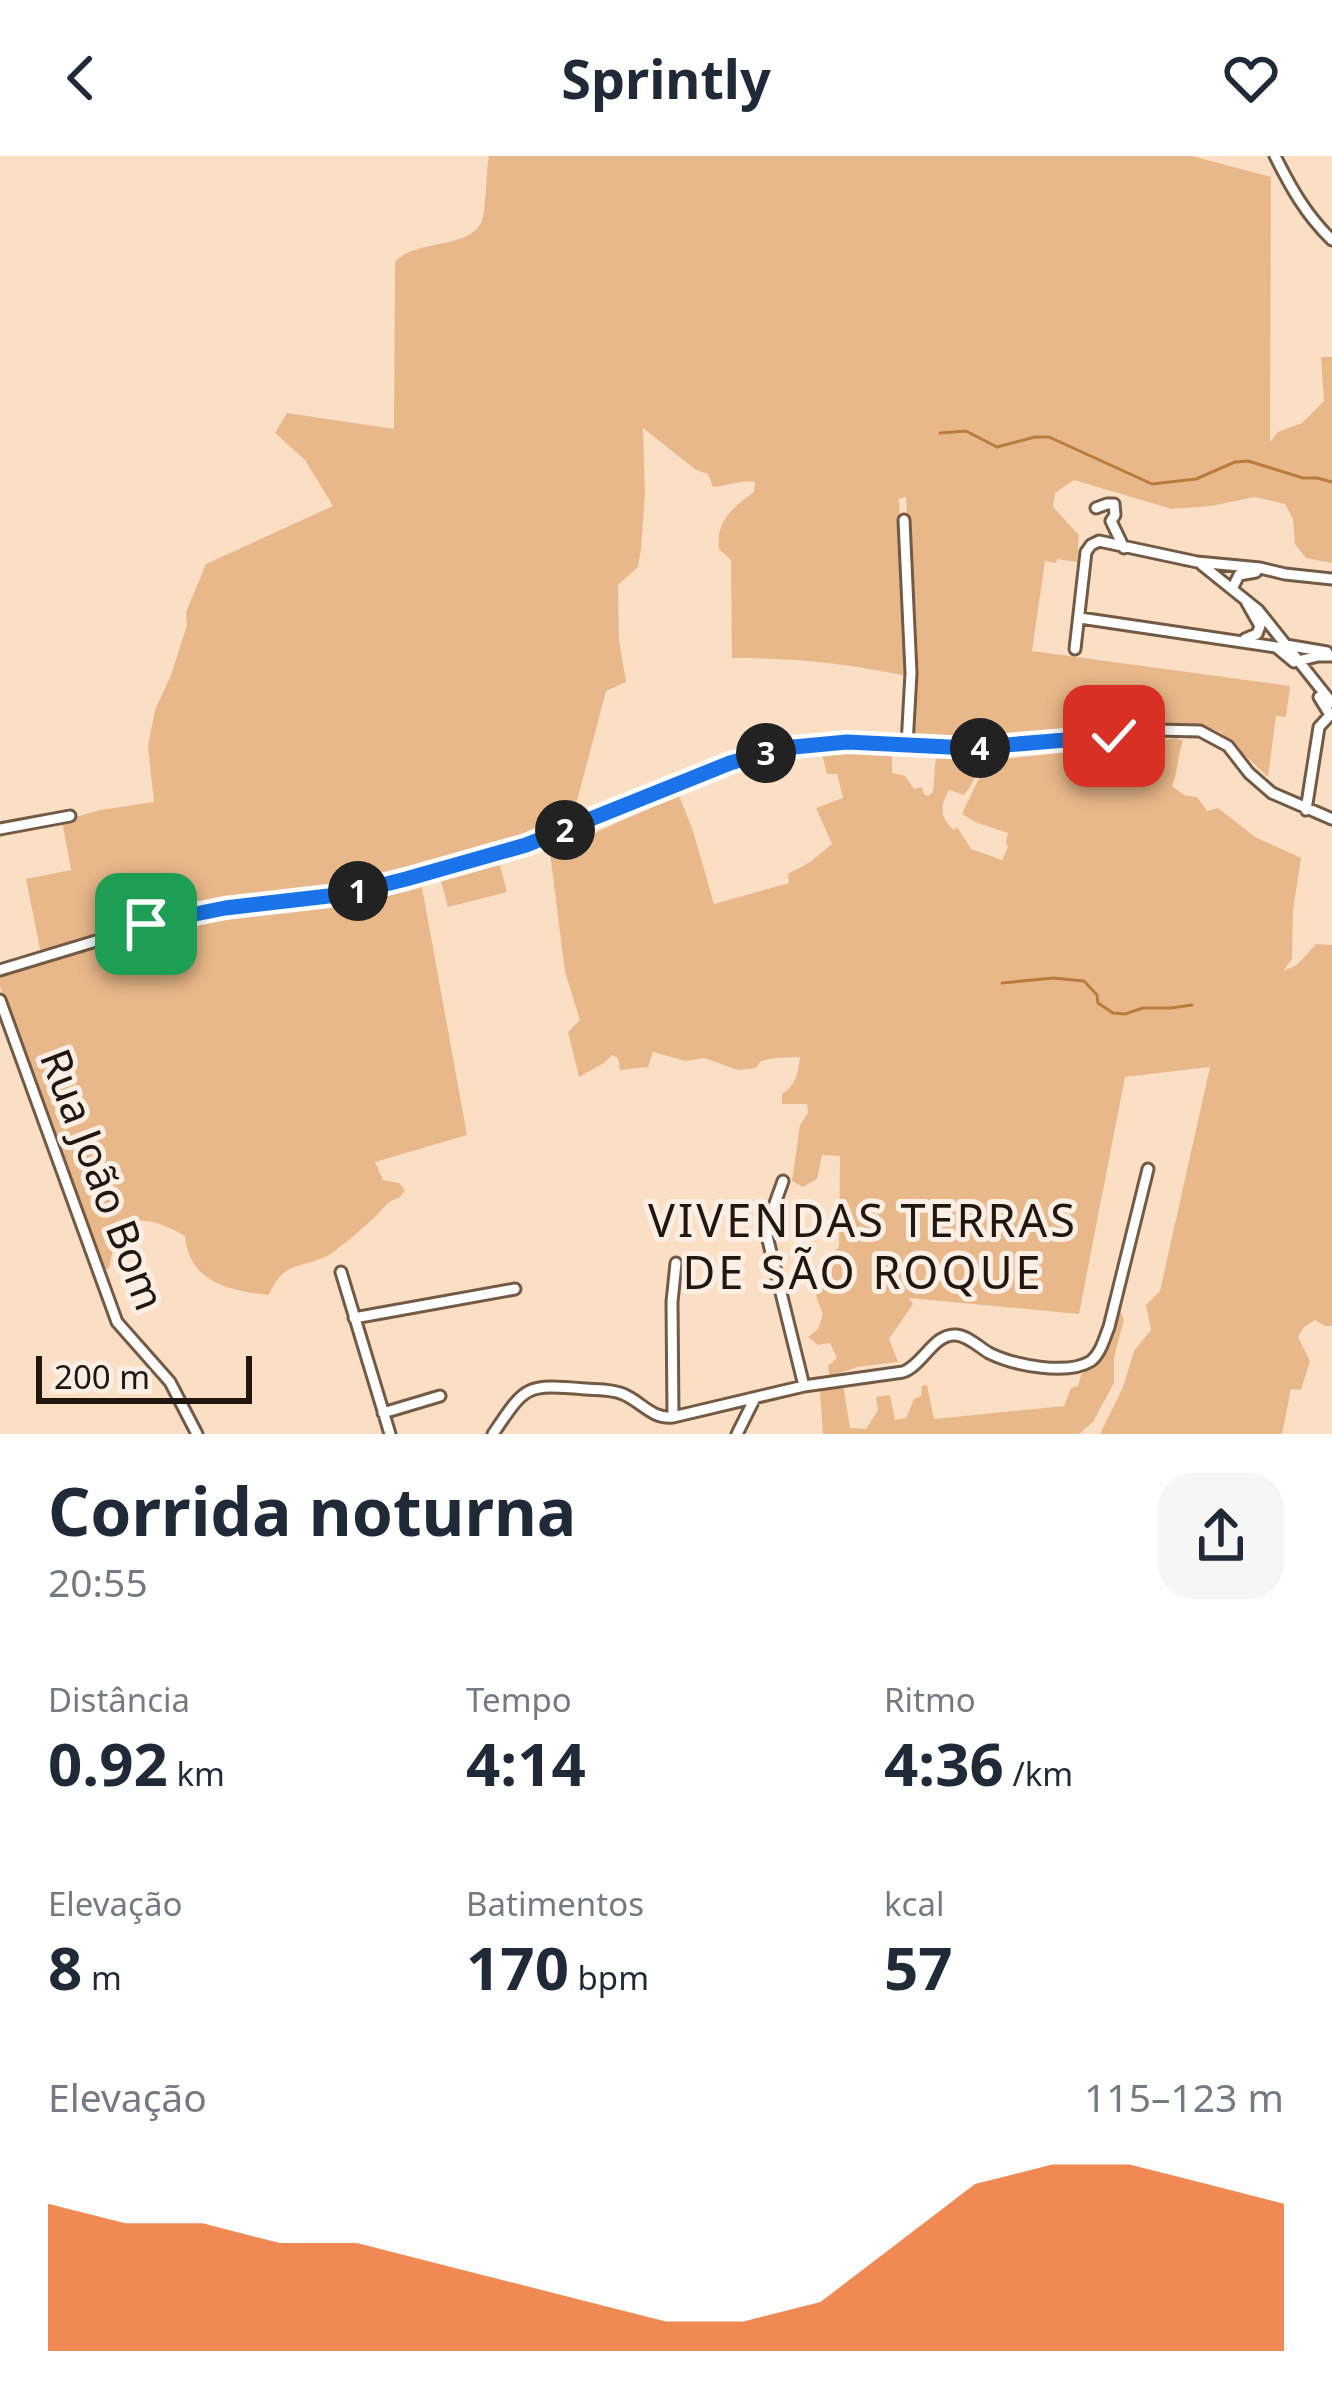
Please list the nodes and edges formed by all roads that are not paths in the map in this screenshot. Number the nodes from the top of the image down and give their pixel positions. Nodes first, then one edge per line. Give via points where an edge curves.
1 (1275, 156) edge
2 (1332, 240) edge
3 (1096, 508) dead end
4 (904, 520) dead end
5 (1124, 548) junction
6 (1197, 562) junction
7 (1285, 574) junction
8 (1332, 580) edge
9 (1232, 589) junction
10 (1245, 599) junction
11 (1080, 618) junction
12 (1277, 635) junction
13 (1254, 637) junction
14 (1216, 638) junction
15 (1076, 650) dead end
16 (1286, 651) junction
17 (1332, 654) edge
18 (1312, 658) junction
19 (1299, 662) junction
20 (1310, 676) junction
21 (1332, 704) edge
22 (1319, 727) junction
23 (1332, 729) edge
24 (907, 745) junction
25 (1306, 810) junction
26 (70, 816) dead end
27 (1332, 819) edge
28 (0, 829) edge
29 (0, 970) edge
30 (0, 1000) edge
31 (1148, 1169) dead end
32 (784, 1181) dead end
33 (676, 1263) dead end
34 (341, 1272) dead end
35 (515, 1288) dead end
36 (354, 1318) junction
37 (1067, 1369) junction
38 (1078, 1382) dead end
39 (804, 1386) junction
40 (440, 1396) dead end
41 (755, 1398) junction
42 (383, 1413) junction
43 (673, 1417) junction
44 (197, 1434) edge
45 (390, 1434) edge
46 (493, 1434) edge
47 (737, 1434) edge

1 - 2 street
3 - 5 street via 1114,504 1111,521
4 - 24 street
5 - 6 street
5 - 11 street via 1105,541 1086,552
6 - 7 street
6 - 9 street
7 - 8 street
7 - 9 street via 1244,573
9 - 10 street
10 - 12 street
10 - 13 street via 1260,626
11 - 14 street
11 - 15 street
12 - 13 street
12 - 16 street
13 - 14 street
14 - 16 street
16 - 17 street
16 - 19 street
16 - 22 street via 1326,705 1330,715
17 - 18 street
18 - 19 street
18 - 20 street
19 - 20 street
20 - 21 street
22 - 23 street
22 - 25 street
24 - 25 street via 1012,746 1200,731 1228,746 1260,784
24 - 29 street via 783,748 526,845 346,894 182,915
25 - 27 street
26 - 28 street
30 - 44 street, Rua João Bom via 117,1322 170,1382
31 - 37 street via 1099,1352
32 - 39 street via 767,1236
33 - 43 street
34 - 36 street
35 - 36 street
36 - 42 street
37 - 38 street
37 - 39 street via 1011,1361 949,1335 912,1369
39 - 41 street
40 - 42 street
41 - 43 street
41 - 47 street
42 - 45 street
43 - 46 street via 612,1391 533,1387

